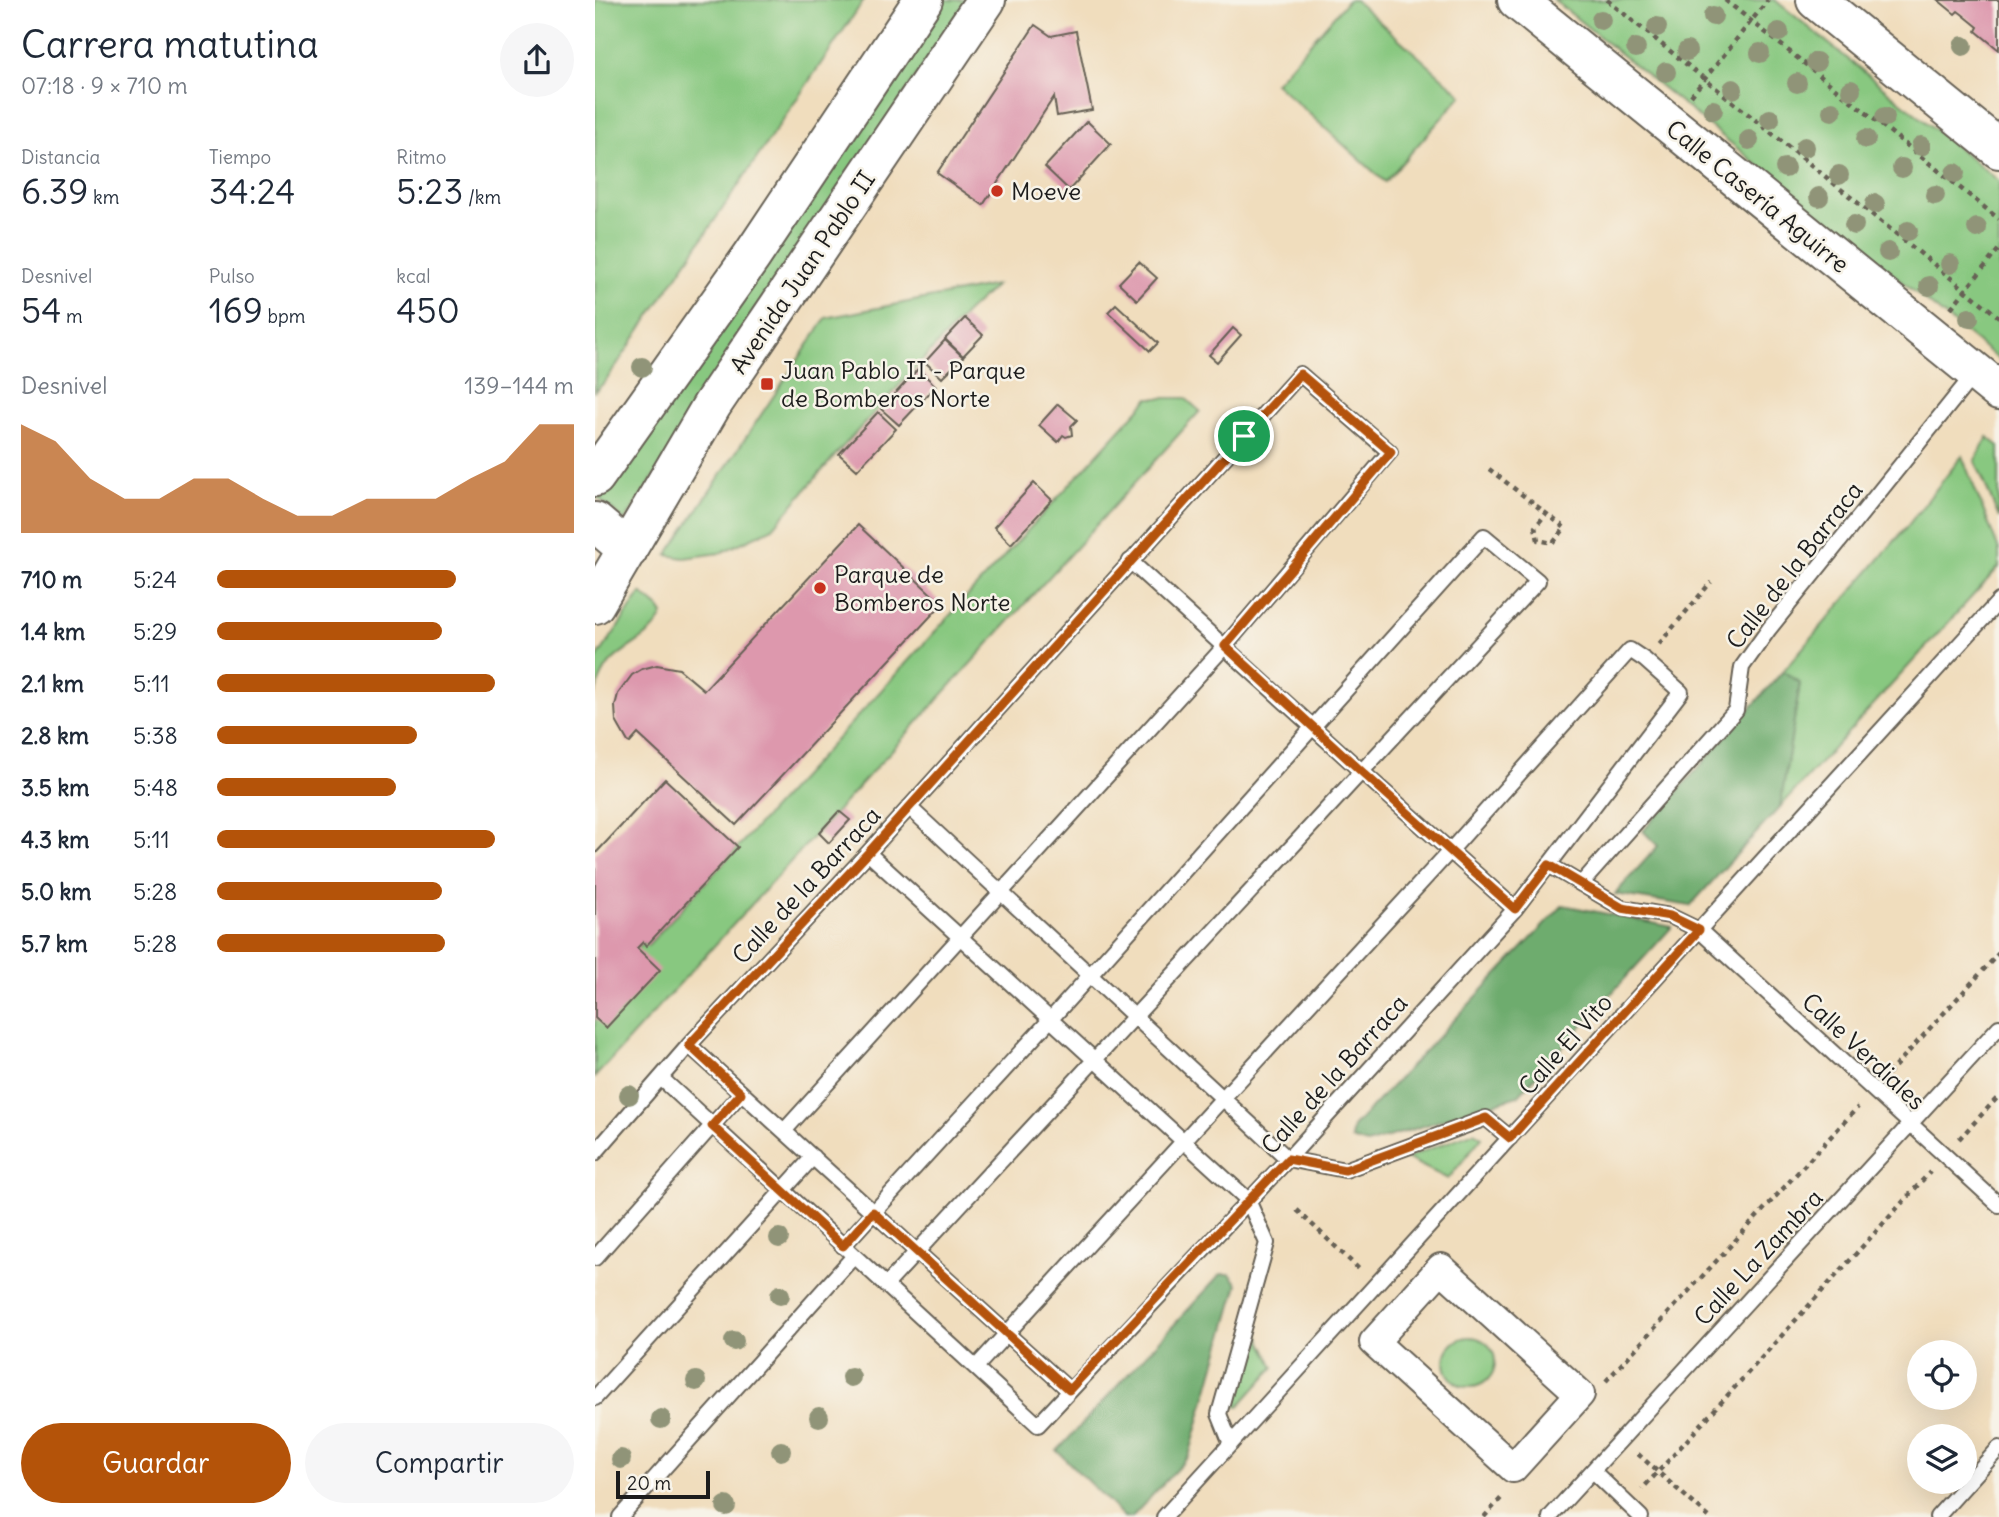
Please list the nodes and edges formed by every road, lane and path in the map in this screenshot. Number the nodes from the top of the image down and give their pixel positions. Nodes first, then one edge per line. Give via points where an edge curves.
1 (923, 0) edge
2 (986, 0) edge
3 (1517, 0) edge
4 (1607, 0) edge
5 (1725, 0) edge
6 (1768, 0) edge
7 (1836, 6) edge
8 (1752, 21) junction
9 (1705, 79) junction
10 (1684, 105) dead end
11 (1999, 149) edge
12 (1999, 219) edge
13 (1999, 249) edge
14 (1966, 290) junction
15 (1944, 316) dead end
16 (1999, 317) edge
17 (1987, 382) edge
18 (610, 442) edge
19 (1489, 469) dead end
20 (595, 477) edge
21 (1546, 514) junction
22 (595, 522) edge
23 (628, 550) junction
24 (1130, 561) junction
25 (1711, 582) dead end
26 (1999, 601) edge
27 (595, 604) edge
28 (1666, 635) dead end
29 (1225, 646) junction
30 (1314, 726) junction
31 (1361, 771) junction
32 (909, 807) junction
33 (1450, 851) junction
34 (868, 853) junction
35 (1549, 865) junction
36 (1581, 884) junction
37 (1001, 893) junction
38 (1515, 909) junction
39 (1699, 930) junction
40 (960, 937) junction
41 (1999, 953) edge
42 (1090, 975) junction
43 (1134, 1016) junction
44 (1050, 1020) junction
45 (1999, 1027) edge
46 (689, 1045) junction
47 (1094, 1059) junction
48 (661, 1078) junction
49 (1873, 1090) junction
50 (741, 1093) junction
51 (1999, 1096) edge
52 (1222, 1098) junction
53 (1910, 1124) junction
54 (712, 1126) junction
55 (784, 1131) junction
56 (1510, 1138) junction
57 (1183, 1141) junction
58 (595, 1153) edge
59 (1944, 1155) junction
60 (813, 1157) junction
61 (1288, 1159) junction
62 (783, 1190) junction
63 (1248, 1200) junction
64 (1999, 1205) edge
65 (1297, 1210) dead end
66 (873, 1212) junction
67 (849, 1251) junction
68 (916, 1251) junction
69 (595, 1258) edge
70 (1441, 1268) joint
71 (886, 1285) junction
72 (1376, 1285) junction
73 (1006, 1333) junction
74 (975, 1367) junction
75 (1602, 1385) dead end
76 (1069, 1390) junction
77 (595, 1398) edge
78 (1231, 1444) junction
79 (1999, 1448) edge
80 (1635, 1451) dead end
81 (1593, 1471) junction
82 (1658, 1472) junction
83 (1510, 1488) dead end
84 (1641, 1491) dead end
85 (620, 1517) edge
86 (1164, 1517) edge
87 (1484, 1517) edge
88 (1550, 1517) edge
89 (1641, 1517) edge
90 (1709, 1517) edge
91 (1937, 1517) edge

1 - 18 main road, Avenida Juan Pablo II via 752,256
2 - 23 main road, Avenida Juan Pablo II via 712,405
3 - 17 main road, Calle Casería Aguirre
4 - 9 path
5 - 8 path
6 - 8 path
7 - 11 main road
8 - 9 path
8 - 12 path
9 - 10 path
9 - 14 path
13 - 14 path
14 - 15 path
14 - 16 path
17 - 36 lane, Calle de la Barraca via 1769,629 1742,667 1736,710
18 - 20 main road, Avenida Juan Pablo II
19 - 21 path
21 - 21 path via 1565,528 1553,543 1538,540 1535,527
22 - 23 main road
23 - 27 main road, Avenida Juan Pablo II
24 - 29 lane
24 - 29 lane, Calle de la Barraca via 1300,374 1391,452
24 - 32 lane, Calle de la Barraca
25 - 28 path
26 - 39 lane, Calle El Vito
29 - 30 lane
29 - 37 lane
30 - 31 lane
30 - 31 lane via 1484,536 1538,581
30 - 42 lane
31 - 33 lane
31 - 43 lane
32 - 34 lane, Calle de la Barraca
32 - 37 lane
33 - 35 lane, Calle de la Barraca via 1630,650 1681,692
33 - 38 lane
33 - 52 lane
34 - 40 lane
34 - 46 lane, Calle de la Barraca
35 - 36 lane, Calle Verdiales
35 - 38 lane, Calle de la Barraca
36 - 39 lane, Calle Verdiales via 1622,908 1670,916
37 - 40 lane
37 - 42 lane
38 - 61 lane, Calle de la Barraca
39 - 49 lane, Calle Verdiales
39 - 56 lane, Calle El Vito
40 - 44 lane
40 - 55 lane
41 - 49 path
42 - 43 lane
42 - 44 lane
43 - 47 lane
43 - 52 lane
44 - 47 lane
44 - 66 lane
45 - 53 lane, Calle La Zambra
46 - 48 lane, Calle de la Barraca
46 - 50 lane
47 - 57 lane
47 - 68 lane
48 - 54 lane
48 - 58 lane, Calle de la Barraca
49 - 53 lane, Calle Verdiales
49 - 75 path
50 - 54 lane
50 - 55 lane
51 - 59 path
52 - 57 lane
52 - 61 lane
53 - 59 lane, Calle Verdiales
53 - 81 lane, Calle La Zambra
54 - 62 lane
54 - 69 lane
55 - 60 lane
56 - 61 lane via 1486,1118 1345,1170
56 - 72 lane, Calle El Vito
57 - 63 lane
57 - 73 lane
59 - 64 lane, Calle Verdiales
59 - 82 path
60 - 62 lane
60 - 66 lane
61 - 63 lane, Calle de la Barraca
62 - 67 lane
62 - 77 lane
63 - 76 lane, Calle de la Barraca
63 - 78 lane via 1267,1243 1219,1414
65 - 72 path
66 - 67 lane
66 - 68 lane
67 - 71 lane
67 - 85 lane
68 - 71 lane
68 - 73 lane
70 - 70 street via 1580,1394 1513,1468 1374,1342
71 - 74 lane
72 - 78 lane, Calle El Vito
73 - 74 lane
73 - 76 lane
74 - 76 lane, Calle de la Barraca via 1038,1424
78 - 86 lane, Calle El Vito
79 - 91 lane
80 - 82 path
81 - 88 lane, Calle La Zambra
81 - 89 lane
82 - 84 path
82 - 90 path
83 - 87 path

